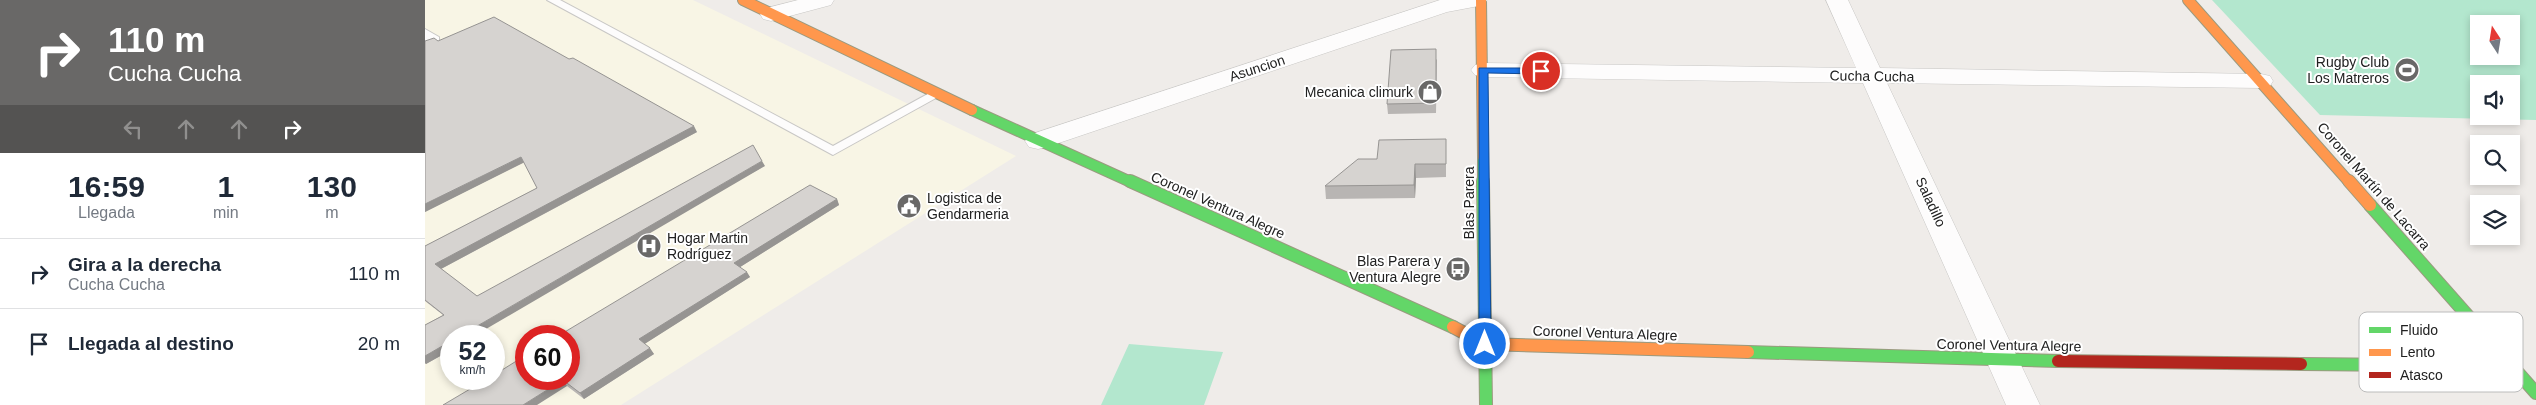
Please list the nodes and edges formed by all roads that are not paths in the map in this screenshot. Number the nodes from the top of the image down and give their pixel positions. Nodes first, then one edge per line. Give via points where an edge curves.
1 (552, 0) edge
2 (743, 0) edge
3 (823, 0) edge
4 (1476, 0) edge
5 (1481, 0) edge
6 (1837, 0) edge
7 (2188, 0) edge
8 (771, 14) junction
9 (425, 32) edge
10 (425, 43) edge
11 (1483, 70) junction
12 (1872, 76) junction
13 (2261, 81) junction
14 (939, 93) junction
15 (1038, 141) junction
16 (2464, 312) edge
17 (1485, 344) junction
18 (2004, 360) junction
19 (2359, 364) edge
20 (2523, 378) edge
21 (2536, 393) edge
22 (1486, 405) edge
23 (2023, 405) edge

1 - 14 lane via 833,151
2 - 8 street, Coronel Ventura Alegre
3 - 8 street
4 - 15 street, Asuncion via 1443,6
5 - 11 street, Blas Parera
6 - 12 street, Saladillo
7 - 13 street, Coronel Martín de Lacarra
8 - 14 street, Coronel Ventura Alegre
9 - 10 lane via 435,39
11 - 12 street, Cucha Cucha
11 - 17 street, Blas Parera
12 - 13 street, Cucha Cucha
12 - 18 street, Saladillo
13 - 16 street, Coronel Martín de Lacarra
14 - 15 street, Coronel Ventura Alegre
15 - 17 street, Coronel Ventura Alegre
17 - 18 street, Coronel Ventura Alegre
17 - 22 street, Blas Parera
18 - 19 street, Coronel Ventura Alegre
18 - 23 street, Saladillo
20 - 21 street, Coronel Martín de Lacarra

